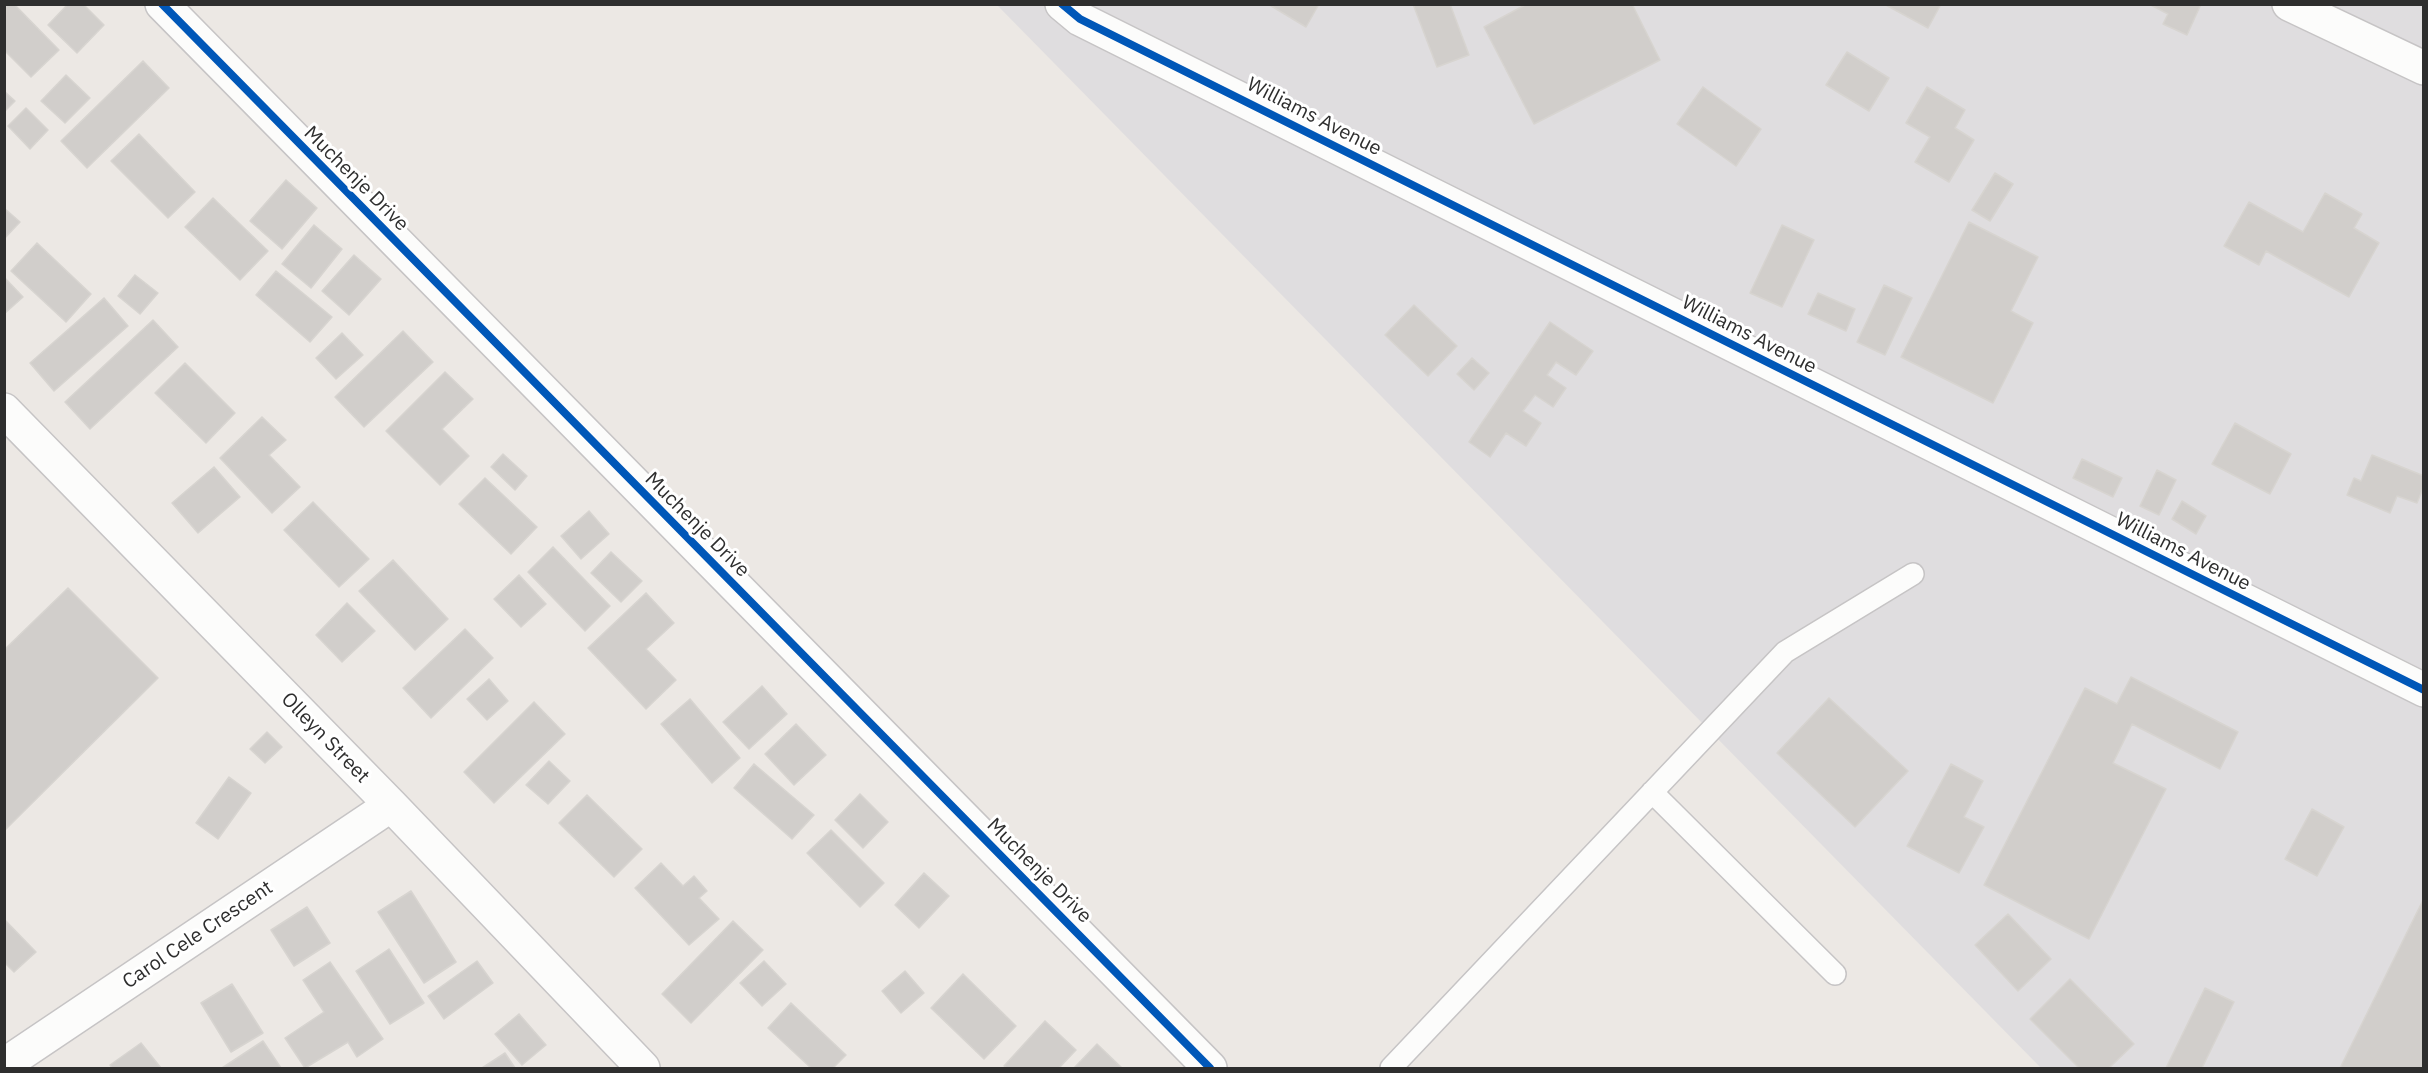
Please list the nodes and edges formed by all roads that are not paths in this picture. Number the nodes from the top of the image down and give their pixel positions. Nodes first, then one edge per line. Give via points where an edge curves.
1 (162, 4) edge
2 (1062, 4) edge
3 (2289, 4) edge
4 (2424, 68) edge
5 (4, 410) edge
6 (1913, 574) dead end
7 (2424, 690) edge
8 (1652, 792) junction
9 (391, 805) junction
10 (1835, 974) dead end
11 (4, 1065) edge
12 (643, 1068) edge
13 (1210, 1068) edge
14 (1390, 1068) edge

1 - 13 street, Muchenje Drive
2 - 7 street, Williams Avenue via 1080,19
3 - 4 street
5 - 9 street, Olleyn Street
6 - 8 lane via 1785,652
8 - 10 lane
8 - 14 lane
9 - 11 street, Carol Cele Crescent
9 - 12 street, Olleyn Street

